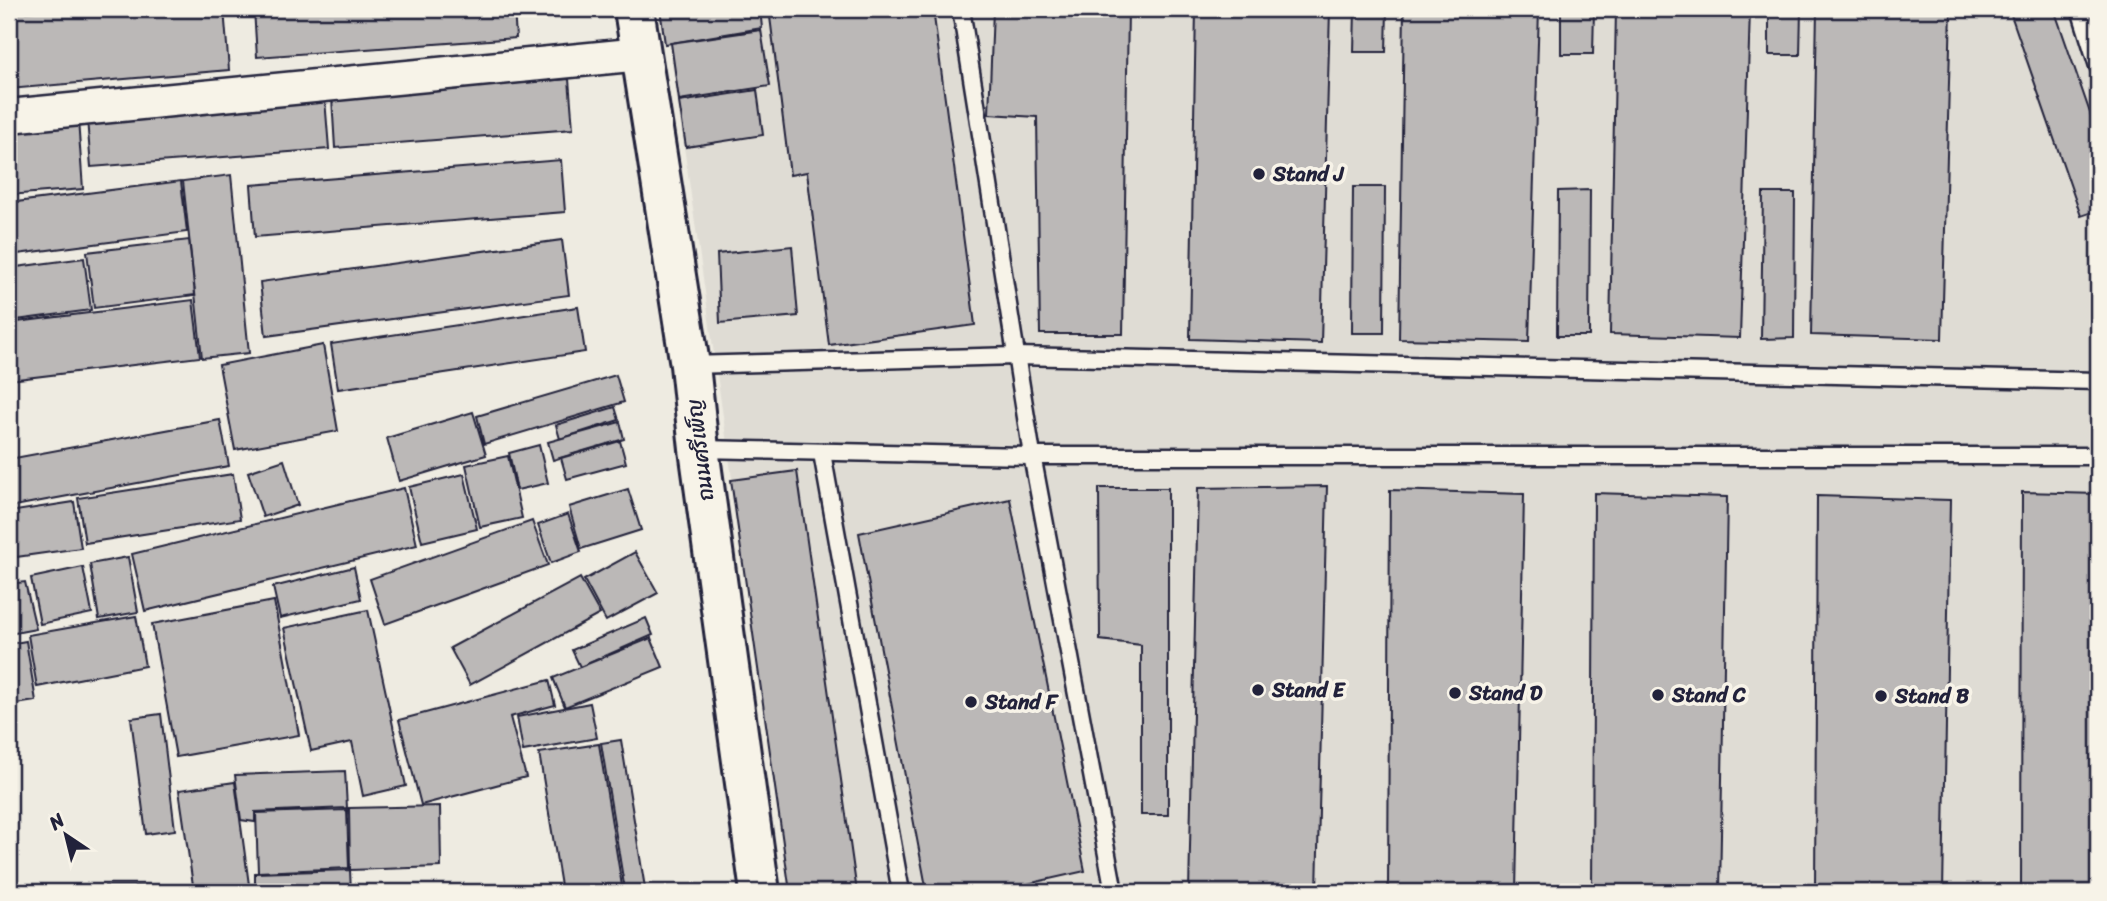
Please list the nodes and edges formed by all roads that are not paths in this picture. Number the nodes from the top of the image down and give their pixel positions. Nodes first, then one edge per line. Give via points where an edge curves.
1 (634, 9) edge
2 (961, 9) edge
3 (2080, 9) edge
4 (641, 54) junction
5 (2098, 66) edge
6 (9, 116) edge
7 (1016, 356) junction
8 (690, 365) junction
9 (2098, 381) edge
10 (699, 449) junction
11 (822, 453) junction
12 (1032, 456) junction
13 (2098, 456) edge
14 (761, 892) edge
15 (901, 892) edge
16 (1114, 892) edge

1 - 4 main road, ถนนศรีเพ็ญ
2 - 7 lane
3 - 5 lane
4 - 6 street
4 - 8 main road, ถนนศรีเพ็ญ
7 - 8 lane
7 - 9 lane
7 - 12 lane
8 - 10 main road, ถนนศรีเพ็ญ
10 - 11 lane
10 - 14 main road, ถนนศรีเพ็ญ
11 - 12 lane
11 - 15 lane
12 - 13 lane
12 - 16 lane

